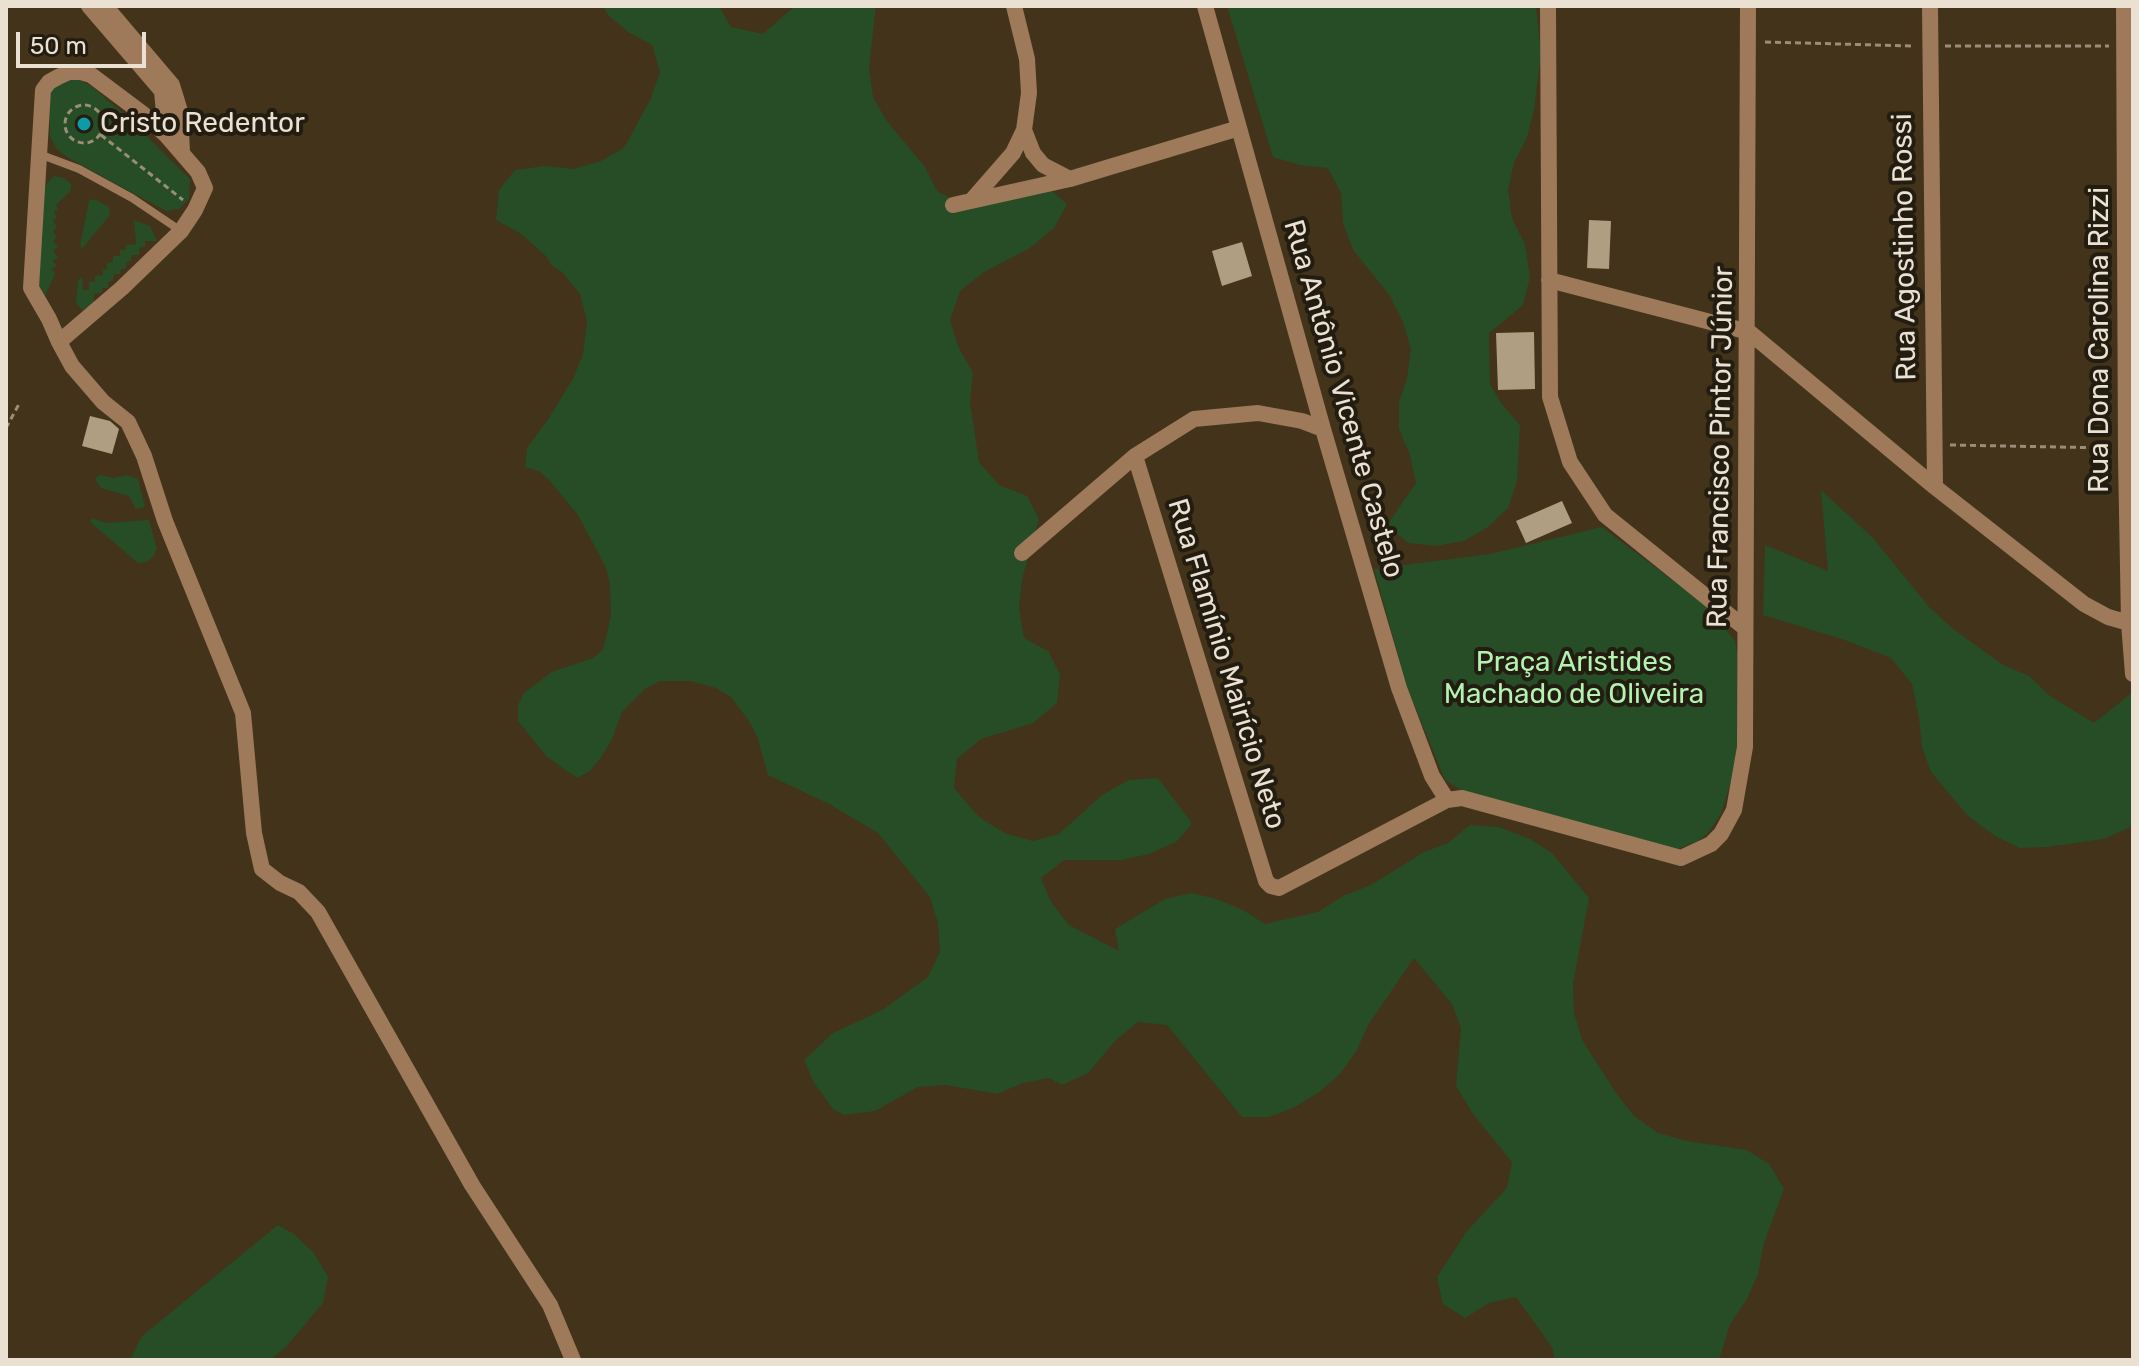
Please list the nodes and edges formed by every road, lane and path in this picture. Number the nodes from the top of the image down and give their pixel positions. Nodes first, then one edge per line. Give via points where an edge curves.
1 (89, 6) edge
2 (105, 6) edge
3 (1014, 6) edge
4 (1205, 6) edge
5 (1548, 6) edge
6 (1748, 6) edge
7 (1930, 6) edge
8 (2124, 6) edge
9 (1748, 41) junction
10 (1930, 46) junction
11 (2124, 46) junction
12 (1239, 128) junction
13 (1024, 130) junction
14 (101, 135) junction
15 (166, 135) junction
16 (182, 152) junction
17 (38, 154) junction
18 (1070, 179) junction
19 (971, 201) junction
20 (953, 205) dead end
21 (195, 210) junction
22 (181, 231) junction
23 (1549, 280) junction
24 (1749, 332) junction
25 (59, 342) junction
26 (19, 404) dead end
27 (6, 428) edge
28 (1323, 429) junction
29 (1933, 444) junction
30 (2128, 455) edge
31 (1135, 456) junction
32 (1935, 487) junction
33 (1022, 553) dead end
34 (2129, 623) junction
35 (1745, 628) junction
36 (2133, 674) edge
37 (1447, 800) junction
38 (573, 1360) edge

1 - 15 street via 162,91
2 - 16 street via 172,85 180,111
3 - 13 street via 1027,59
4 - 12 street, Rua Antônio Vicente Castelo
5 - 23 street
6 - 9 street, Rua Francisco Pintor Júnior
7 - 10 street, Rua Agostinho Rossi
8 - 11 street, Rua Dona Carolina Rizzi
9 - 10 path
9 - 24 street, Rua Francisco Pintor Júnior
10 - 11 path
10 - 29 street, Rua Agostinho Rossi
11 - 30 street, Rua Dona Carolina Rizzi
12 - 18 street
12 - 28 street, Rua Antônio Vicente Castelo
13 - 18 street via 1043,165
13 - 19 street via 1013,153
14 - 14 path via 104,123 94,107 76,106 67,115 65,128 72,139 84,143
14 - 21 path
15 - 16 street
15 - 17 street via 91,75 69,72 43,90
16 - 21 street via 205,188
17 - 22 lane via 92,176
17 - 25 street via 31,288
18 - 19 street
19 - 20 street
21 - 22 street
22 - 25 street
23 - 24 street
23 - 35 street via 1550,397 1570,462 1605,515
24 - 32 street
24 - 35 street, Rua Francisco Pintor Júnior
25 - 38 street via 103,402 128,422 152,476 243,713 262,869 299,892 318,912 472,1185 550,1305
26 - 27 path
28 - 31 street via 1258,413 1194,419
28 - 37 street, Rua Antônio Vicente Castelo via 1399,688 1432,776
29 - 30 path
29 - 32 street, Rua Agostinho Rossi
30 - 34 street, Rua Dona Carolina Rizzi
31 - 33 street
31 - 37 street, Rua Flamínio Mairício Neto via 1266,881 1279,888
32 - 34 street via 2084,604
34 - 36 street, Rua Dona Carolina Rizzi
35 - 37 street, Rua Francisco Pintor Júnior via 1741,778 1728,823 1711,844 1681,858 1462,798

